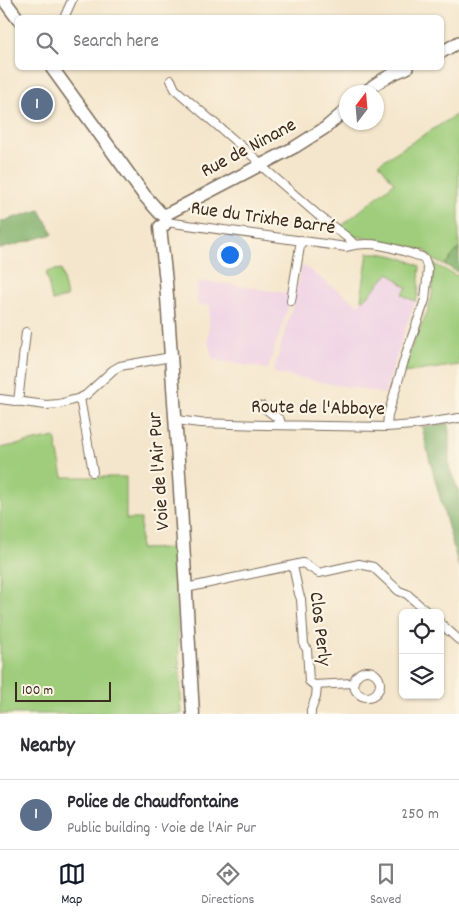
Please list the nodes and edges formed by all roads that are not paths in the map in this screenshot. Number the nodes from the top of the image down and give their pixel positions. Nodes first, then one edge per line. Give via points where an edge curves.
1 (4, 0) edge
2 (72, 0) edge
3 (15, 15) edge
4 (65, 15) edge
5 (459, 42) edge
6 (444, 51) edge
7 (53, 70) edge
8 (402, 70) edge
9 (171, 80) dead end
10 (373, 85) edge
11 (339, 116) edge
12 (261, 166) junction
13 (161, 218) junction
14 (302, 240) junction
15 (354, 244) junction
16 (291, 301) dead end
17 (26, 332) dead end
18 (172, 357) junction
19 (80, 398) junction
20 (0, 399) edge
21 (18, 402) junction
22 (262, 406) dead end
23 (459, 418) edge
24 (176, 420) junction
25 (281, 425) junction
26 (386, 427) junction
27 (93, 472) dead end
28 (293, 566) junction
29 (186, 588) junction
30 (424, 609) edge
31 (444, 627) edge
32 (459, 640) edge
33 (353, 683) dead end
34 (317, 686) junction
35 (193, 714) edge
36 (311, 714) edge

1 - 3 main road
2 - 4 street
5 - 6 street
7 - 13 main road
8 - 10 street
9 - 12 street via 175,89
11 - 12 street, Rue de Ninane via 307,140
12 - 13 street, Rue de Ninane
12 - 15 street
13 - 14 street, Rue du Trixhe Barré
13 - 18 main road, Voie de l'Air Pur
14 - 15 street, Rue du Trixhe Barré via 346,247
14 - 16 street
15 - 26 street, Rue du Trixhe Barré via 390,247 422,257 427,265 425,300
17 - 21 street
18 - 19 street via 120,366
18 - 24 main road, Voie de l'Air Pur
19 - 21 street via 54,405
19 - 27 street
20 - 21 street
22 - 25 street via 280,420
23 - 26 street, Route de l'Abbaye
24 - 25 street, Route de l'Abbaye
24 - 29 main road, Voie de l'Air Pur
25 - 26 street, Route de l'Abbaye
28 - 29 street, Clos Perly
28 - 30 street, Clos Perly via 303,564 318,572 360,564 372,567
28 - 34 street, Clos Perly via 301,599 309,681
29 - 35 main road, Voie de l'Air Pur
31 - 32 street
33 - 34 street, Clos Perly
34 - 36 street

